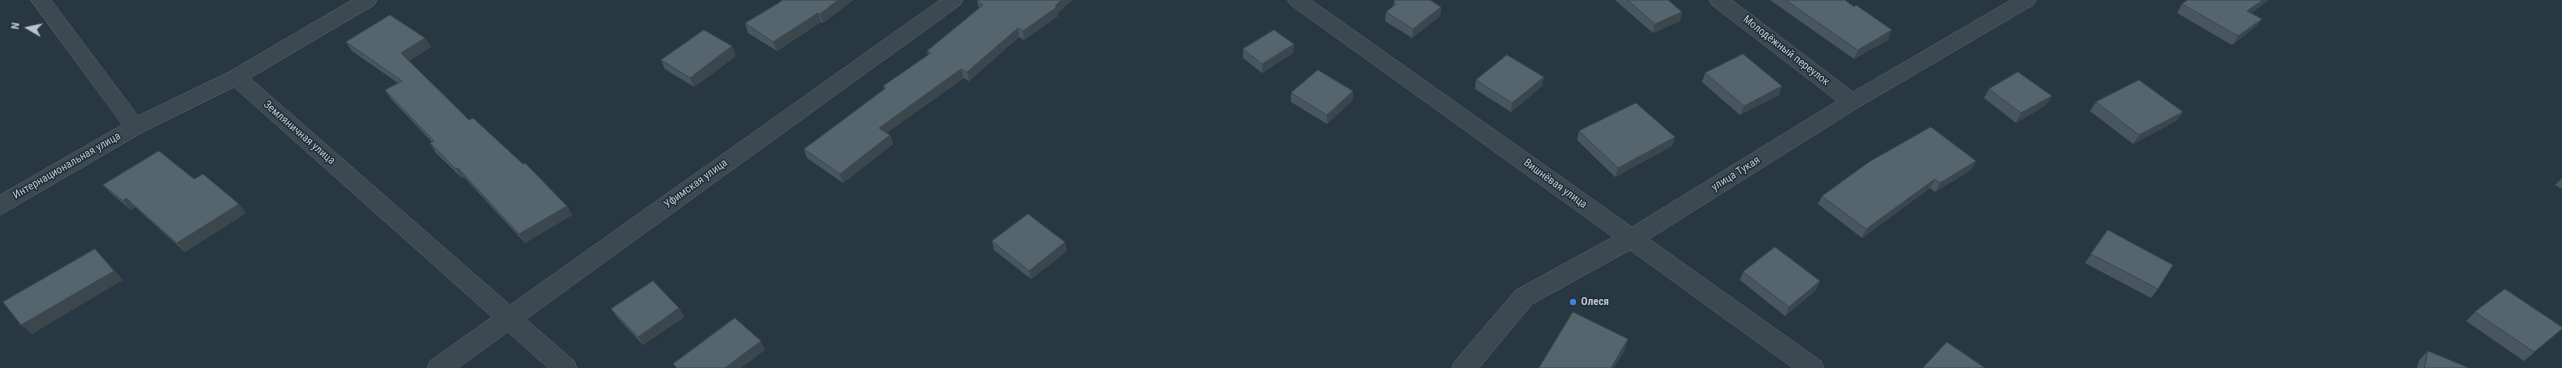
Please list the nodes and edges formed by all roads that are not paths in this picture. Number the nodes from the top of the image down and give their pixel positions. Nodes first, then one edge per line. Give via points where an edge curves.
1 (40, 0) edge
2 (367, 0) edge
3 (953, 0) edge
4 (1298, 0) edge
5 (1719, 0) edge
6 (2026, 0) edge
7 (236, 77) junction
8 (1852, 102) junction
9 (135, 127) junction
10 (0, 206) edge
11 (1630, 238) junction
12 (509, 318) junction
13 (439, 368) edge
14 (565, 368) edge
15 (1464, 368) edge
16 (1812, 368) edge

1 - 9 street
2 - 7 street
3 - 12 street, Уфимская улица
4 - 11 street, Вишнёвая улица
5 - 8 street, Молодёжный переулок
6 - 8 street, улица Тукая
7 - 9 street
7 - 12 street, Земляничная улица
8 - 11 street, улица Тукая
9 - 10 street, Интернациональная улица
11 - 15 street, улица Тукая via 1524,297
11 - 16 street, Вишнёвая улица
12 - 13 street, Уфимская улица
12 - 14 street, Земляничная улица

